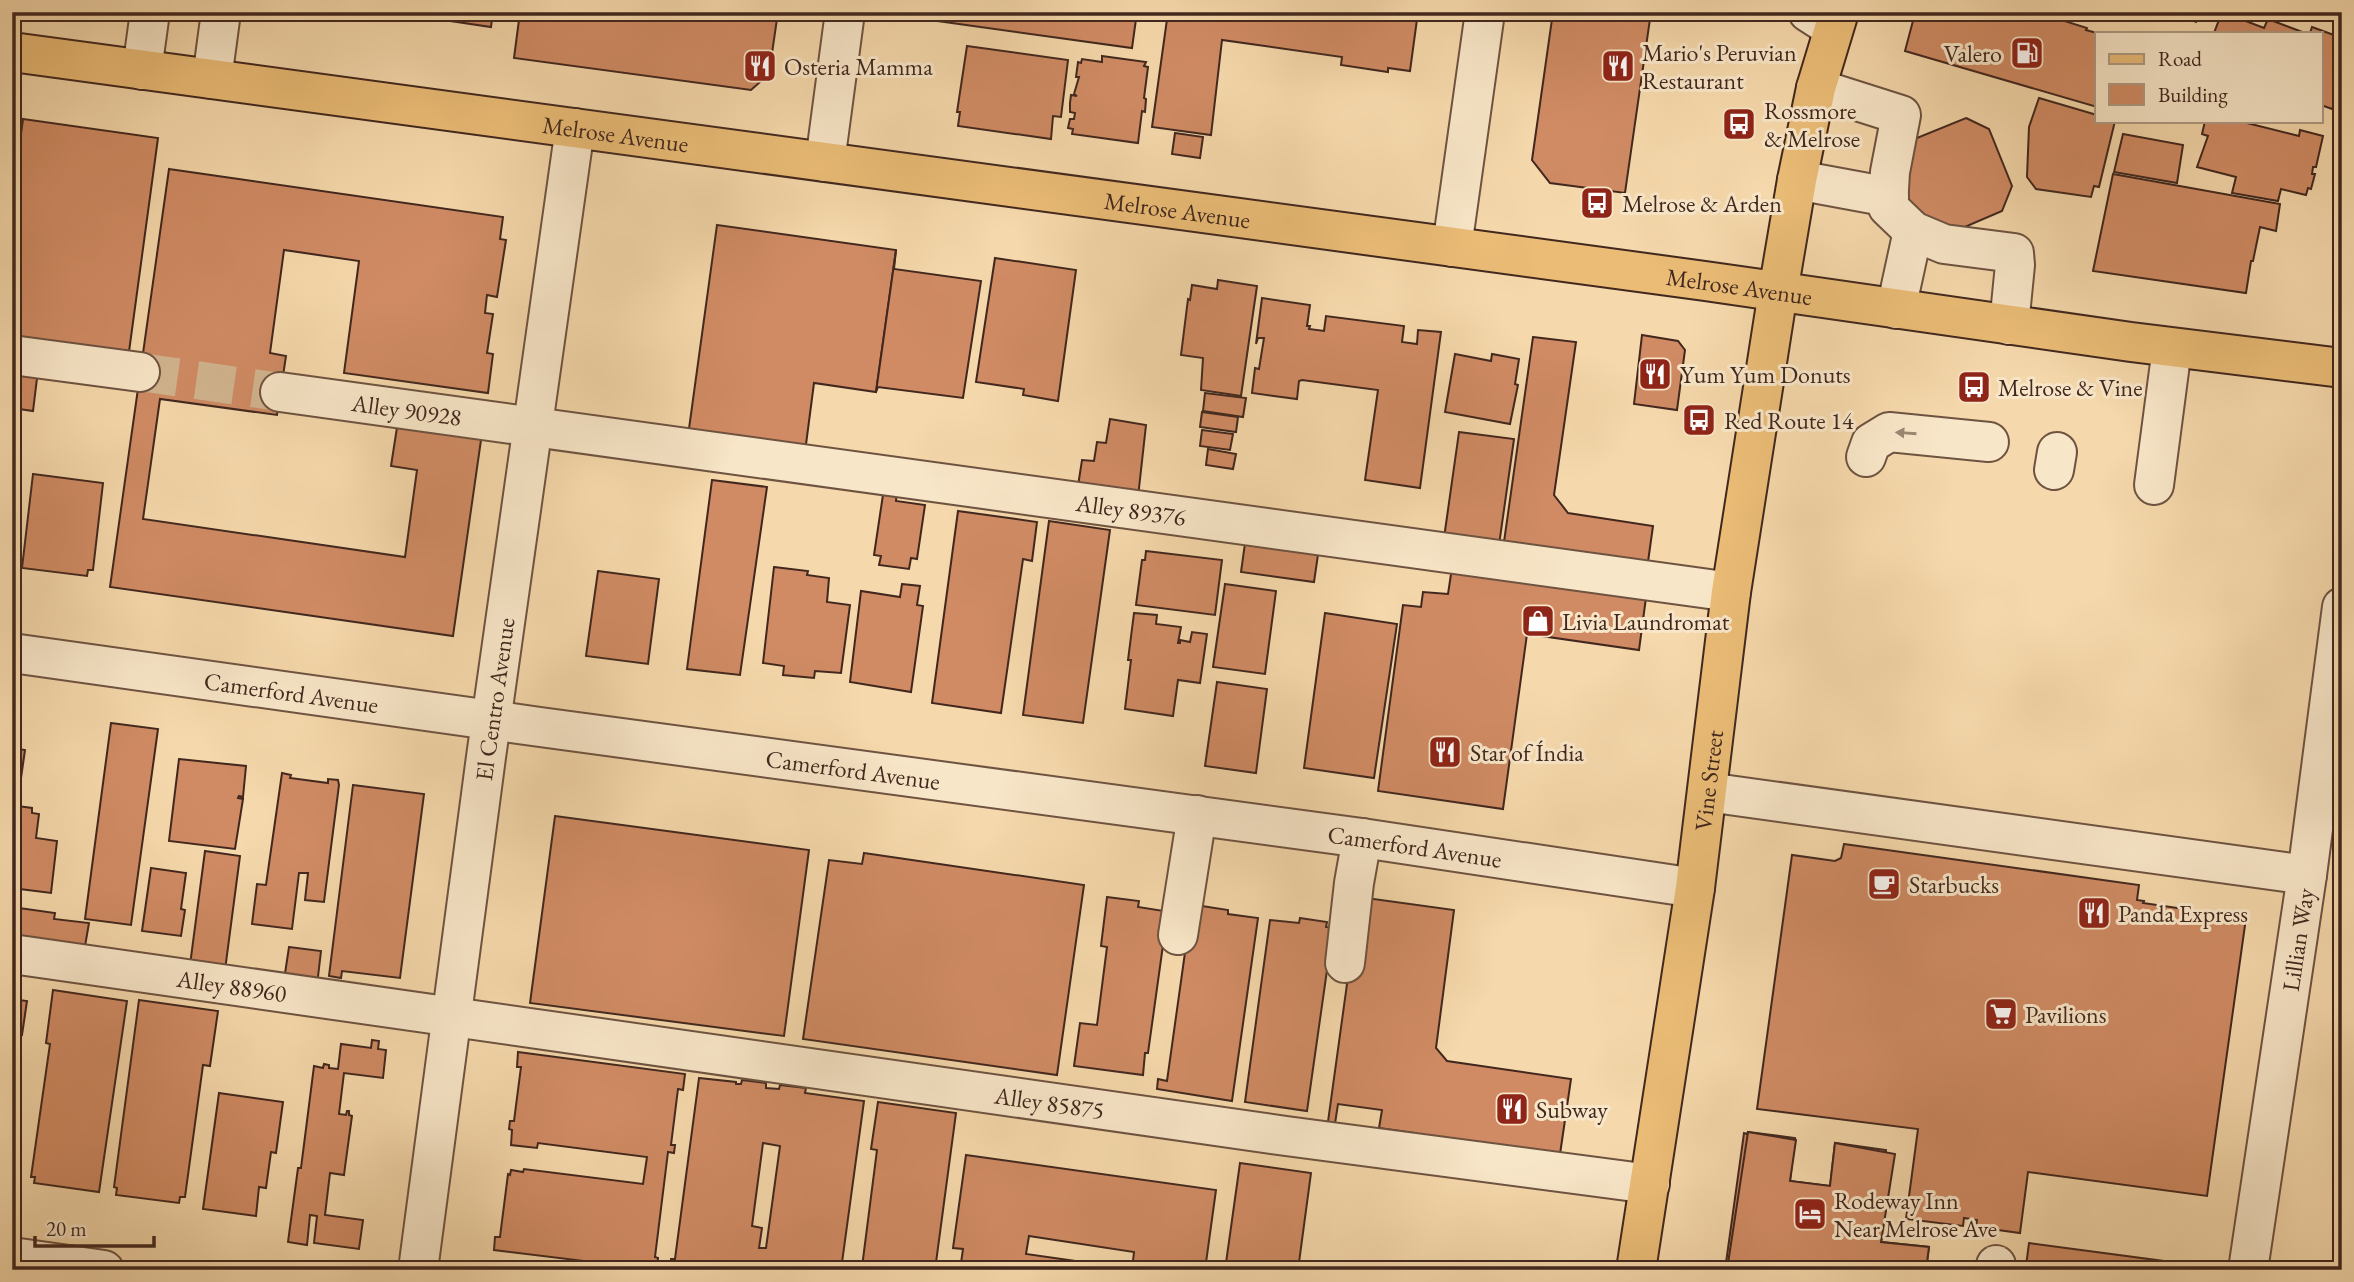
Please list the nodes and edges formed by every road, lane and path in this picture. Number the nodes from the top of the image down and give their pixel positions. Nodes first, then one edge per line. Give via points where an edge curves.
1 (150, 12) edge
2 (221, 12) edge
3 (845, 12) edge
4 (1485, 12) edge
5 (1827, 18) edge
6 (12, 52) edge
7 (142, 70) junction
8 (212, 79) junction
9 (1816, 88) junction
10 (575, 128) junction
11 (825, 162) junction
12 (1797, 180) junction
13 (1888, 197) junction
14 (1913, 231) junction
15 (1452, 247) junction
16 (1778, 292) junction
17 (1896, 309) junction
18 (2009, 325) junction
19 (2172, 348) junction
20 (12, 355) edge
21 (2342, 368) edge
22 (140, 372) tunnel mouth
23 (280, 392) tunnel mouth
24 (532, 426) junction
25 (1973, 440) dead end
26 (1866, 457) dead end
27 (2157, 470) dead end
28 (1731, 592) junction
29 (2342, 607) edge
30 (12, 653) edge
31 (2336, 689) edge
32 (491, 720) junction
33 (1707, 792) junction
34 (1198, 815) junction
35 (1362, 838) junction
36 (2327, 839) edge
37 (2307, 876) junction
38 (1695, 888) junction
39 (1178, 935) dead end
40 (12, 954) edge
41 (1345, 963) dead end
42 (450, 1017) junction
43 (1650, 1184) junction
44 (12, 1257) edge
45 (104, 1270) edge
46 (418, 1270) edge
47 (1636, 1270) edge
48 (2248, 1270) edge

1 - 7 street
2 - 8 street
3 - 11 street
4 - 15 street
5 - 9 main road, Vine Street
6 - 7 main road, Melrose Avenue
7 - 8 main road, Melrose Avenue
8 - 10 main road, Melrose Avenue
9 - 12 main road, Vine Street
9 - 13 street via 1901,115
10 - 11 main road, Melrose Avenue
10 - 24 street, El Centro Avenue
11 - 15 main road, Melrose Avenue
12 - 13 street
12 - 16 main road, Vine Street
13 - 14 street via 1888,207
14 - 17 street
14 - 18 street via 1944,244 2014,253
15 - 16 main road, Melrose Avenue
16 - 17 main road, Melrose Avenue
16 - 28 main road, Vine Street
17 - 18 main road, Melrose Avenue
18 - 19 main road, Melrose Avenue
19 - 21 main road, Melrose Avenue
19 - 27 street
20 - 22 street
23 - 24 street, Alley 90928
24 - 28 street, Alley 89376
24 - 32 street, El Centro Avenue
25 -> 26 street via 1889,432 1871,443
28 - 33 main road, Vine Street
29 - 31 street, Lillian Way
30 - 32 street, Camerford Avenue
31 - 36 street, Lillian Way
32 - 34 street, Camerford Avenue
32 - 42 street, El Centro Avenue
33 - 37 street via 1819,794 2206,849
33 - 38 main road, Vine Street
34 - 35 street, Camerford Avenue
34 - 39 street
35 - 38 street, Camerford Avenue
35 - 41 street
36 - 37 street, Lillian Way
37 - 48 street, Lillian Way
38 - 43 main road, Vine Street
40 - 42 street, Alley 88960
42 - 43 street, Alley 85875
42 - 46 street, El Centro Avenue
43 - 47 main road, Vine Street
44 - 45 street

